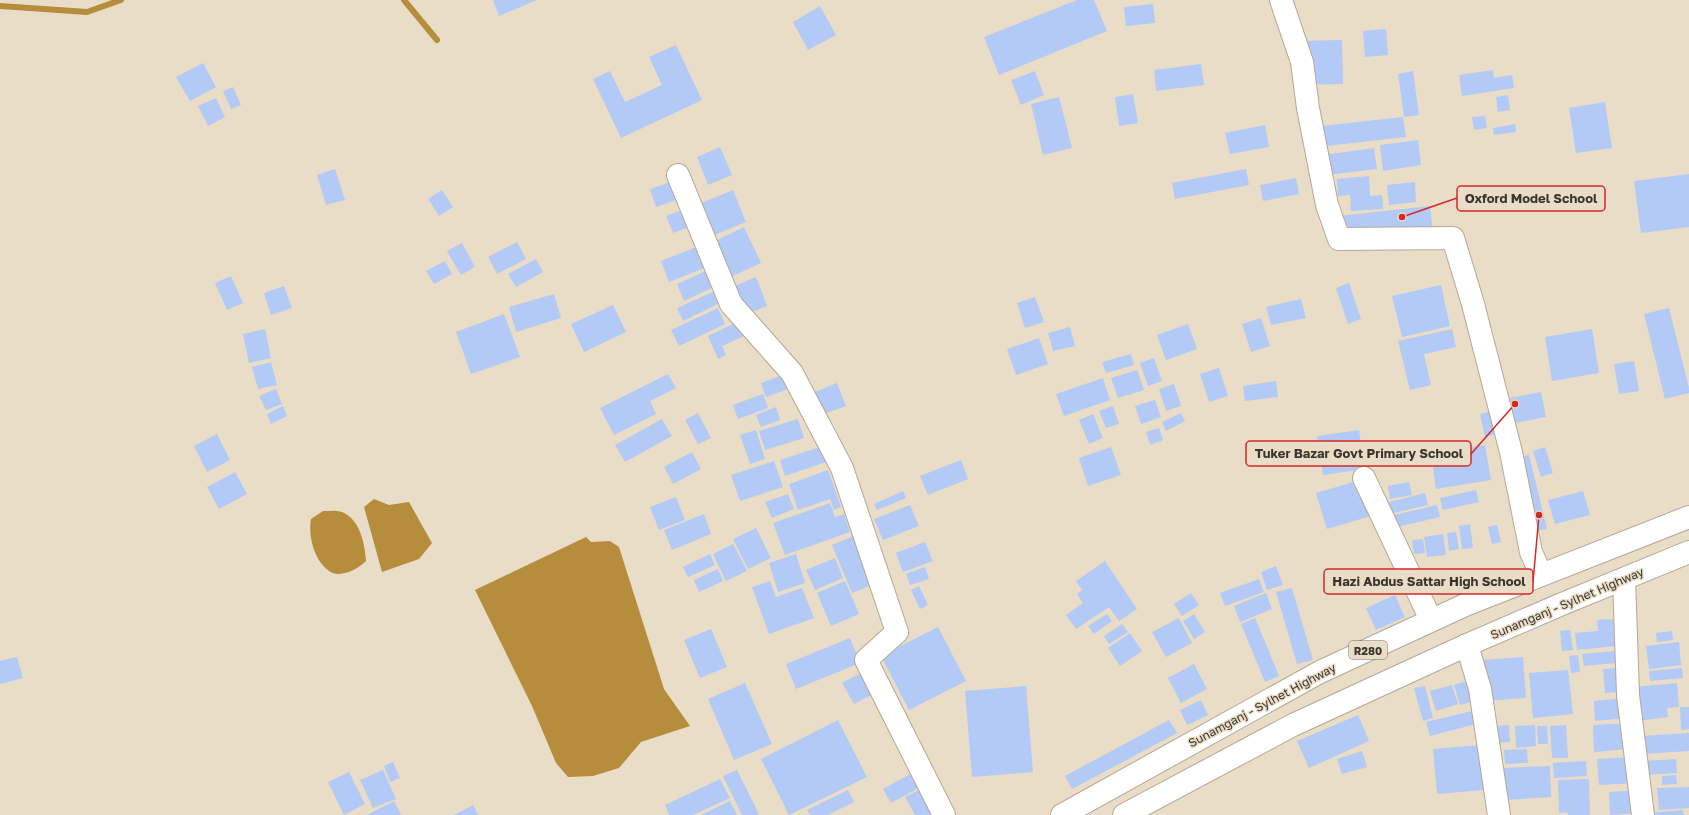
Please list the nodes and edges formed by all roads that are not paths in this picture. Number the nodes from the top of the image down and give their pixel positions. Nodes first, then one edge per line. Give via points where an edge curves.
1 (1281, 0) edge
2 (678, 175) dead end
3 (1364, 478) dead end
4 (1689, 517) edge
5 (1689, 552) edge
6 (1541, 575) junction
7 (1624, 579) junction
8 (1431, 620) junction
9 (1467, 645) junction
10 (944, 815) edge
11 (1062, 815) edge
12 (1124, 815) edge
13 (1499, 815) edge
14 (1643, 815) edge

1 - 6 street via 1302,62 1308,108 1327,205 1339,239 1453,238 1473,304 1511,452 1531,552
2 - 10 street via 731,304 792,373 842,468 897,632 866,660
3 - 8 street
4 - 6 street, Sunamganj - Sylhet Highway / R280
5 - 7 street, Sunamganj - Sylhet Highway
6 - 8 street, Sunamganj - Sylhet Highway / R280
7 - 9 street, Sunamganj - Sylhet Highway
7 - 14 street via 1628,695
8 - 11 street, Sunamganj - Sylhet Highway / R280 via 1320,672
9 - 12 street, Sunamganj - Sylhet Highway via 1292,726
9 - 13 street via 1480,689

